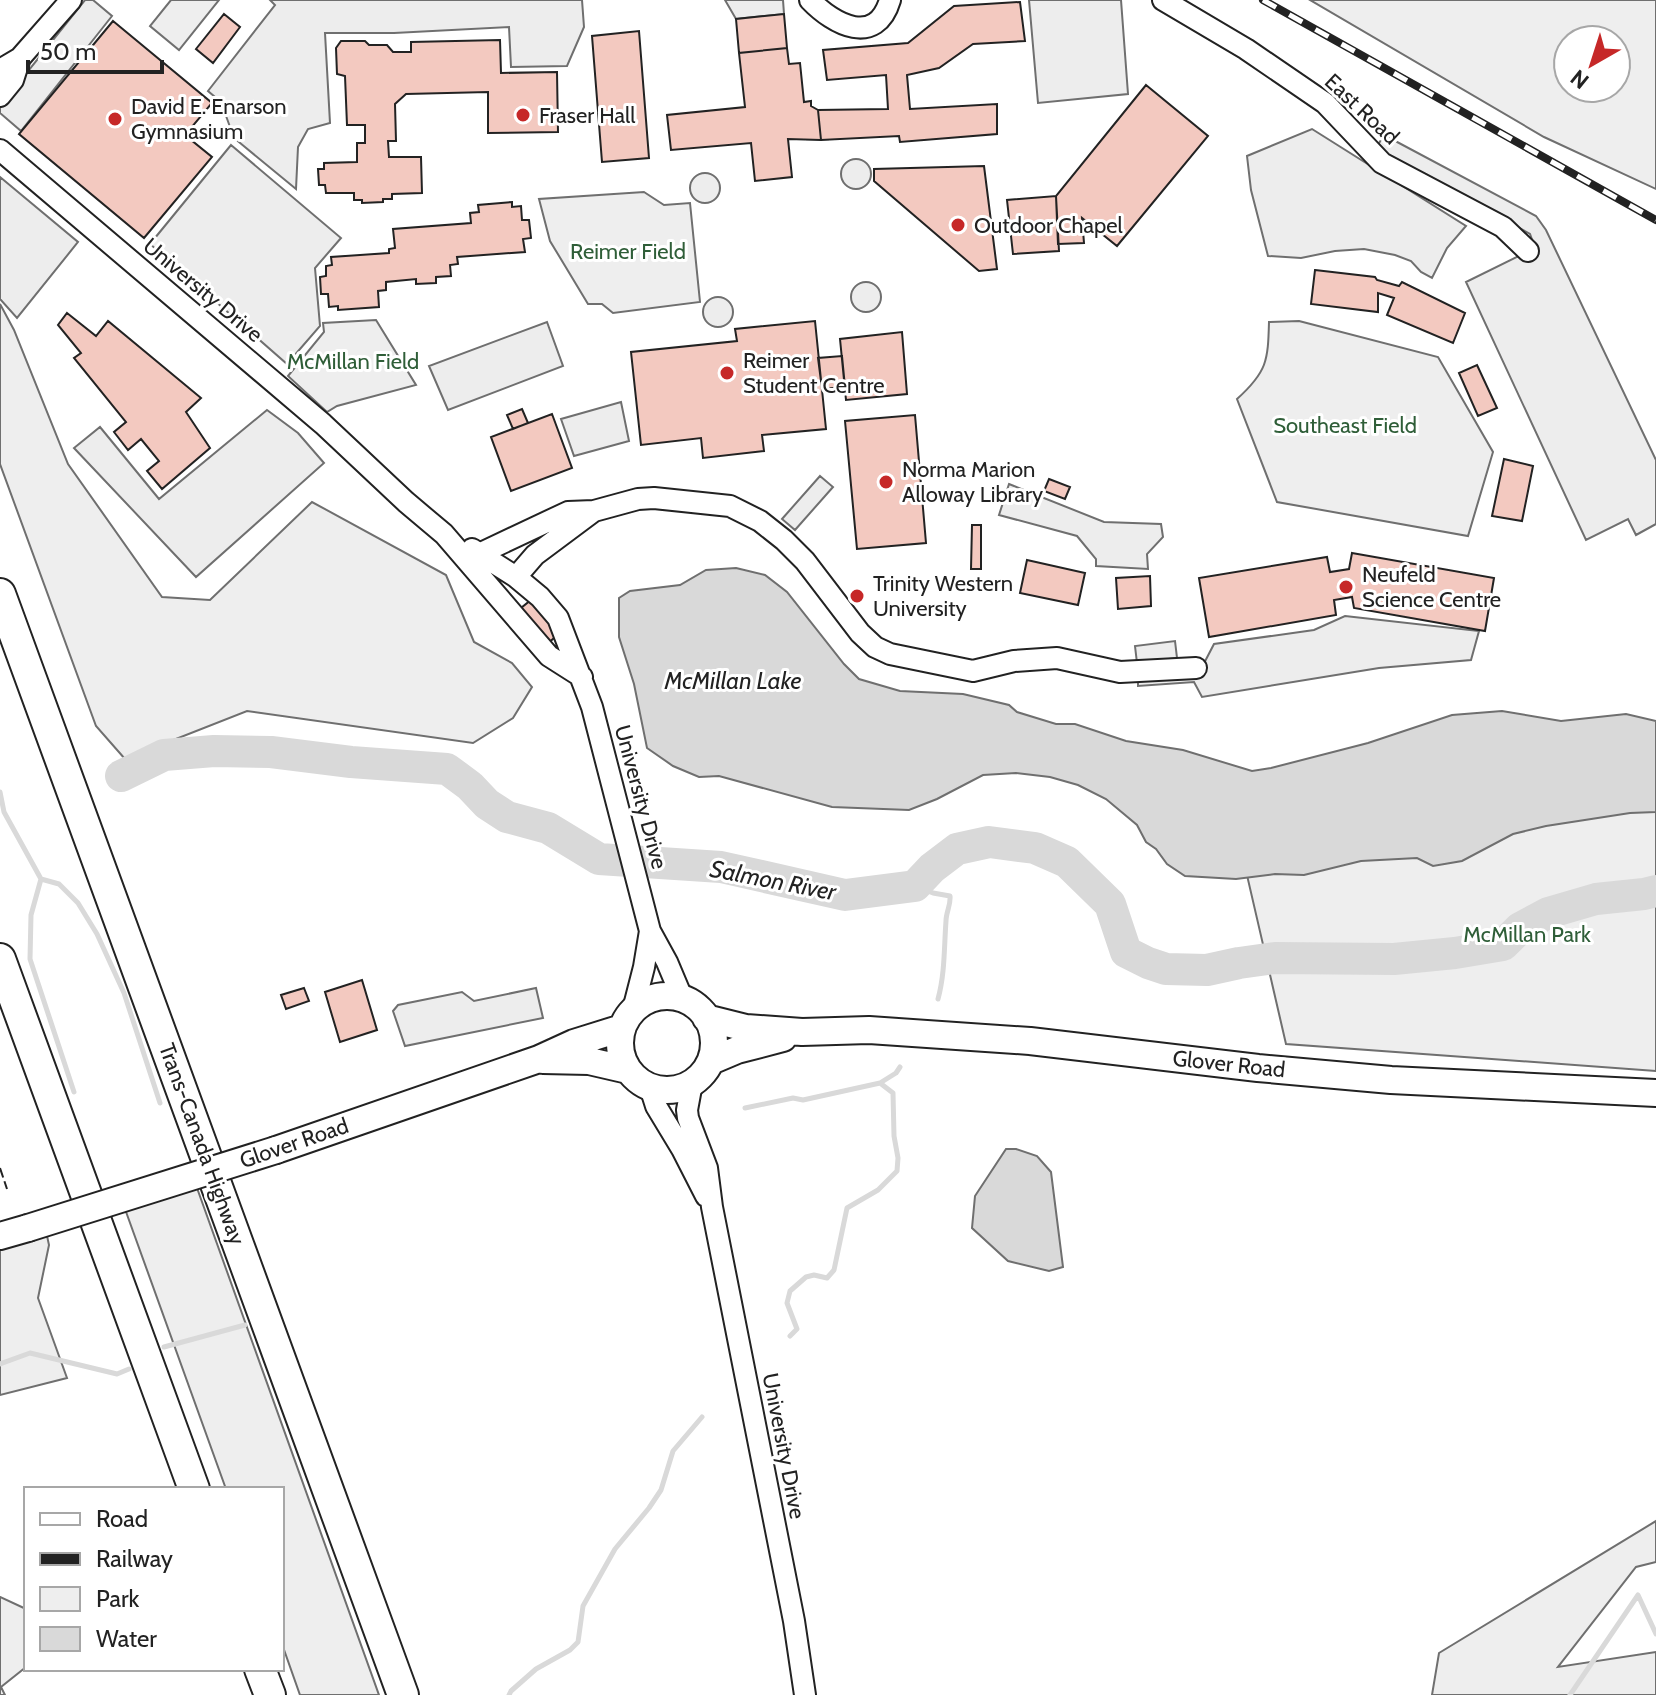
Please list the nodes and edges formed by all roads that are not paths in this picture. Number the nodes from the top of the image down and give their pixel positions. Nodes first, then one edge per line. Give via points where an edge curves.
1 (71, 0) edge
2 (810, 0) edge
3 (890, 0) edge
4 (1163, 0) edge
5 (20, 58) junction
6 (0, 70) edge
7 (0, 96) edge
8 (0, 150) edge
9 (1528, 251) dead end
10 (594, 511) junction
11 (444, 534) junction
12 (481, 553) junction
13 (516, 577) junction
14 (0, 594) edge
15 (1196, 668) dead end
16 (582, 677) junction
17 (649, 927) junction
18 (0, 959) edge
19 (683, 1000) junction
20 (706, 1018) junction
21 (628, 1019) junction
22 (802, 1032) junction
23 (539, 1059) junction
24 (711, 1061) junction
25 (628, 1070) junction
26 (692, 1083) junction
27 (650, 1087) junction
28 (1656, 1093) edge
29 (712, 1207) junction
30 (0, 1236) edge
31 (193, 1487) edge
32 (261, 1671) edge
33 (270, 1695) edge
34 (403, 1695) edge
35 (805, 1695) edge

1 - 5 street
2 - 3 street via 839,22 860,29 876,23
4 - 9 street, East Road via 1325,103 1382,163 1503,227
5 - 6 street
5 - 7 street via 13,80
8 - 11 street, University Drive via 323,424
10 - 12 street via 568,512
10 - 13 street via 535,555
10 - 15 street via 654,498 730,506 784,540 860,633 890,654 973,671 1057,658 1120,672
11 - 12 street, University Drive
11 - 16 street, University Drive via 549,656
12 - 13 street, University Drive
13 - 16 street, University Drive via 558,618
14 - 34 highway, Trans-Canada Highway
16 - 17 street, University Drive
17 - 19 street, University Drive
17 - 21 street, University Drive via 644,967
18 - 31 highway
19 - 20 main road
19 - 21 main road via 644,1002
20 - 22 main road, Glover Road via 746,1028
20 - 24 main road via 714,1039
21 - 23 main road, Glover Road
21 - 25 main road via 620,1043
22 - 24 main road, Glover Road
22 - 28 main road, Glover Road via 869,1030 1030,1041 1391,1080
23 - 25 main road, Glover Road via 589,1061
23 - 30 main road, Glover Road, bridge via 276,1150
24 - 26 main road
25 - 27 main road
26 - 27 main road via 679,1089
26 - 29 street, University Drive via 687,1110 707,1168
27 - 29 street, University Drive
29 - 35 street, University Drive
32 - 33 highway

